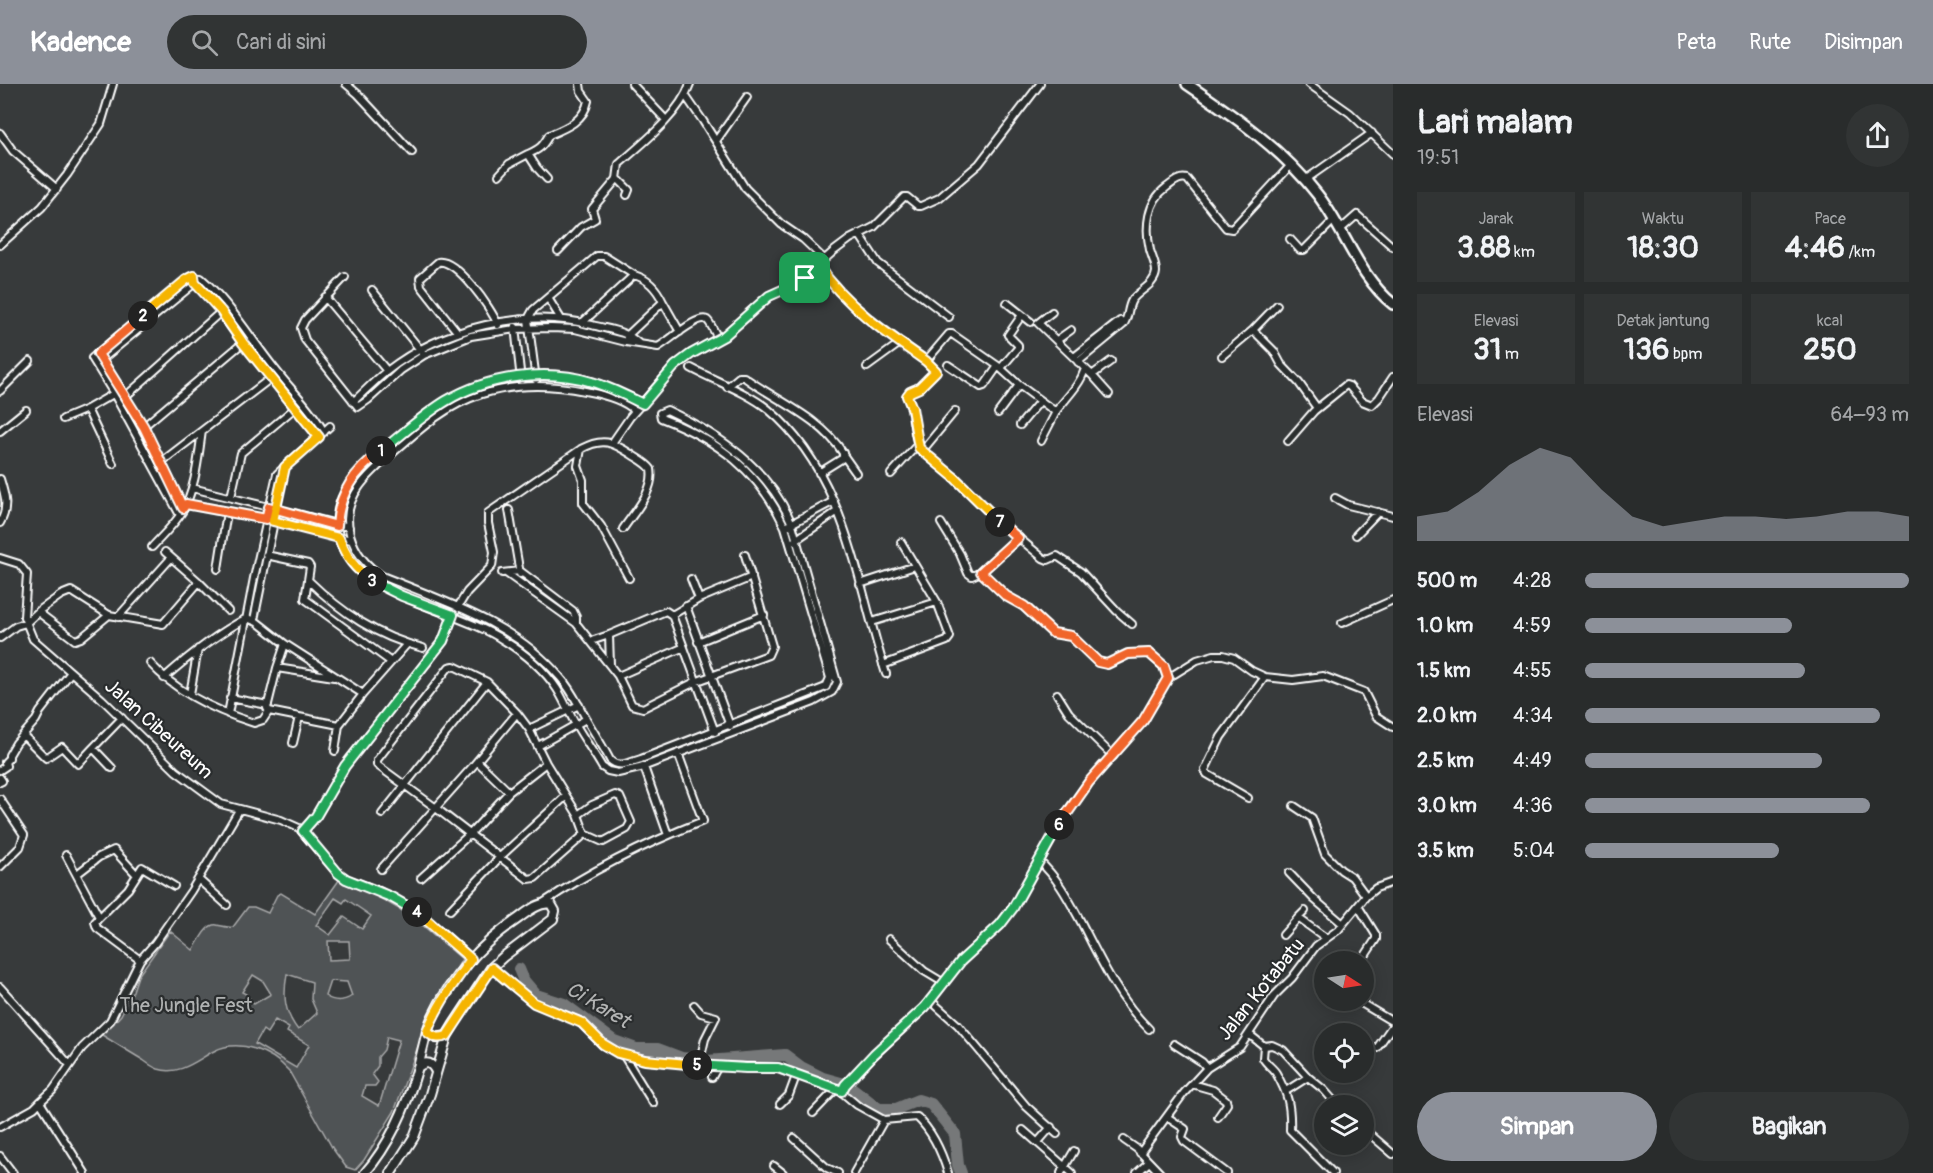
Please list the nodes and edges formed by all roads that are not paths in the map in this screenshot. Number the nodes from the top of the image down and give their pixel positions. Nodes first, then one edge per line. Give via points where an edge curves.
1 (113, 84) edge
2 (346, 84) edge
3 (580, 84) edge
4 (632, 84) edge
5 (690, 84) edge
6 (1040, 84) edge
7 (1309, 84) edge
8 (1194, 86) edge
9 (685, 95) junction
10 (747, 97) dead end
11 (666, 120) junction
12 (0, 133) edge
13 (1372, 133) junction
14 (716, 141) junction
15 (412, 152) dead end
16 (528, 154) junction
17 (1393, 154) edge
18 (1291, 165) junction
19 (499, 176) dead end
20 (617, 178) junction
21 (547, 179) dead end
22 (1305, 180) junction
23 (57, 189) junction
24 (627, 195) dead end
25 (1334, 220) junction
26 (1340, 230) junction
27 (860, 234) junction
28 (1290, 239) dead end
29 (0, 245) edge
30 (1393, 247) edge
31 (558, 251) dead end
32 (824, 259) junction
33 (818, 265) junction
34 (634, 275) junction
35 (345, 277) dead end
36 (372, 290) dead end
37 (325, 297) junction
38 (548, 298) junction
39 (1392, 301) edge
40 (663, 302) junction
41 (1007, 303) dead end
42 (1277, 305) dead end
43 (224, 309) junction
44 (1052, 312) dead end
45 (1022, 315) junction
46 (949, 318) dead end
47 (528, 319) junction
48 (561, 319) junction
49 (514, 321) junction
50 (1120, 321) dead end
51 (582, 322) junction
52 (1031, 322) dead end
53 (498, 323) junction
54 (529, 328) junction
55 (515, 329) junction
56 (575, 329) junction
57 (1071, 330) dead end
58 (1253, 330) junction
59 (500, 331) junction
60 (680, 332) junction
61 (458, 333) junction
62 (628, 334) junction
63 (717, 336) dead end
64 (250, 337) junction
65 (1057, 340) junction
66 (626, 342) junction
67 (243, 343) junction
68 (638, 343) junction
69 (900, 343) junction
70 (422, 352) junction
71 (100, 356) junction
72 (1222, 356) dead end
73 (1076, 360) junction
74 (30, 361) dead end
75 (926, 361) junction
76 (1111, 361) dead end
77 (948, 365) dead end
78 (867, 367) dead end
79 (1000, 367) junction
80 (691, 368) dead end
81 (1085, 369) junction
82 (387, 371) junction
83 (1092, 375) junction
84 (535, 376) junction
85 (520, 377) junction
86 (1393, 377) edge
87 (271, 378) junction
88 (536, 384) junction
89 (522, 385) junction
90 (1019, 385) junction
91 (727, 387) junction
92 (121, 389) junction
93 (0, 391) edge
94 (114, 393) junction
95 (1109, 394) dead end
96 (126, 396) junction
97 (635, 400) junction
98 (1040, 401) junction
99 (353, 402) junction
100 (643, 404) junction
101 (296, 407) junction
102 (1317, 408) junction
103 (87, 409) junction
104 (633, 409) junction
105 (26, 410) dead end
106 (1057, 410) junction
107 (955, 411) dead end
108 (998, 413) dead end
109 (63, 419) dead end
110 (1020, 425) dead end
111 (330, 426) dead end
112 (144, 427) junction
113 (203, 430) junction
114 (0, 431) edge
115 (322, 434) junction
116 (1041, 441) dead end
117 (1288, 441) dead end
118 (612, 443) junction
119 (920, 448) junction
120 (581, 449) junction
121 (844, 456) junction
122 (160, 463) junction
123 (113, 464) dead end
124 (819, 473) junction
125 (855, 473) dead end
126 (891, 474) dead end
127 (0, 479) edge
128 (192, 488) junction
129 (231, 497) junction
130 (1335, 498) dead end
131 (834, 501) junction
132 (272, 507) junction
133 (183, 509) junction
134 (509, 510) dead end
135 (838, 511) junction
136 (227, 512) junction
137 (1378, 512) junction
138 (1393, 516) edge
139 (270, 520) junction
140 (0, 523) edge
141 (940, 523) dead end
142 (337, 526) junction
143 (789, 526) junction
144 (349, 527) junction
145 (622, 529) dead end
146 (1356, 535) dead end
147 (339, 538) junction
148 (1018, 538) junction
149 (351, 540) junction
150 (794, 541) junction
151 (902, 542) dead end
152 (152, 548) dead end
153 (266, 555) junction
154 (745, 555) dead end
155 (0, 558) edge
156 (915, 566) junction
157 (218, 569) dead end
158 (520, 571) junction
159 (981, 572) junction
160 (752, 577) junction
161 (629, 578) dead end
162 (691, 579) dead end
163 (308, 580) junction
164 (199, 582) junction
165 (517, 582) junction
166 (860, 584) junction
167 (547, 591) junction
168 (542, 598) junction
169 (699, 599) junction
170 (1393, 600) edge
171 (937, 602) junction
172 (686, 606) junction
173 (458, 607) junction
174 (228, 611) dead end
175 (38, 612) junction
176 (109, 615) junction
177 (453, 615) junction
178 (672, 615) junction
179 (764, 615) junction
180 (118, 617) junction
181 (247, 618) junction
182 (254, 620) junction
183 (358, 622) junction
184 (872, 622) junction
185 (26, 623) junction
186 (576, 623) junction
187 (1342, 623) dead end
188 (1132, 624) dead end
189 (351, 631) junction
190 (609, 635) junction
191 (0, 638) edge
192 (591, 641) junction
193 (698, 642) junction
194 (285, 644) junction
195 (407, 644) junction
196 (198, 648) junction
197 (423, 648) dead end
198 (682, 648) junction
199 (391, 662) junction
200 (150, 663) dead end
201 (883, 665) junction
202 (610, 667) junction
203 (277, 668) junction
204 (71, 672) junction
205 (886, 674) dead end
206 (711, 675) junction
207 (618, 676) junction
208 (338, 677) junction
209 (1265, 677) junction
210 (164, 678) junction
211 (1168, 678) junction
212 (487, 682) junction
213 (695, 682) junction
214 (189, 694) junction
215 (363, 694) junction
216 (1057, 694) dead end
217 (230, 698) junction
218 (579, 705) junction
219 (269, 708) junction
220 (568, 711) junction
221 (517, 713) junction
222 (228, 714) junction
223 (299, 717) junction
224 (122, 718) junction
225 (586, 719) junction
226 (339, 725) junction
227 (576, 725) junction
228 (730, 725) junction
229 (1393, 727) edge
230 (529, 729) junction
231 (714, 731) junction
232 (734, 733) junction
233 (24, 736) junction
234 (717, 739) junction
235 (293, 743) dead end
236 (538, 746) junction
237 (676, 746) junction
238 (93, 748) junction
239 (335, 751) dead end
240 (678, 754) junction
241 (1113, 756) junction
242 (477, 761) junction
243 (546, 763) junction
244 (644, 766) junction
245 (112, 768) dead end
246 (0, 770) edge
247 (405, 785) junction
248 (509, 792) junction
249 (566, 797) junction
250 (0, 798) edge
251 (1248, 798) dead end
252 (1294, 806) dead end
253 (436, 808) junction
254 (239, 810) junction
255 (382, 814) dead end
256 (579, 815) junction
257 (303, 831) junction
258 (470, 834) junction
259 (585, 834) junction
260 (668, 835) junction
261 (66, 855) dead end
262 (500, 857) junction
263 (1039, 861) junction
264 (0, 867) edge
265 (381, 869) dead end
266 (1289, 873) dead end
267 (77, 874) junction
268 (137, 875) junction
269 (421, 878) dead end
270 (198, 879) junction
271 (1393, 882) edge
272 (174, 886) dead end
273 (558, 893) junction
274 (1366, 896) junction
275 (541, 904) junction
276 (227, 905) dead end
277 (1358, 906) junction
278 (554, 907) junction
279 (450, 910) dead end
280 (1305, 910) dead end
281 (99, 917) junction
282 (1298, 918) junction
283 (1343, 924) junction
284 (1282, 935) dead end
285 (1326, 938) junction
286 (889, 939) dead end
287 (1368, 951) edge
288 (471, 959) junction
289 (140, 960) junction
290 (492, 968) junction
291 (944, 983) junction
292 (0, 987) edge
293 (930, 1000) junction
294 (694, 1005) dead end
295 (1374, 1011) edge
296 (1393, 1023) edge
297 (1149, 1029) dead end
298 (427, 1032) junction
299 (1250, 1035) junction
300 (447, 1036) junction
301 (1174, 1044) dead end
302 (1263, 1046) junction
303 (1377, 1048) dead end
304 (624, 1056) junction
305 (699, 1061) junction
306 (69, 1064) junction
307 (718, 1066) junction
308 (418, 1067) junction
309 (1207, 1068) junction
310 (436, 1072) junction
311 (796, 1076) junction
312 (712, 1077) dead end
313 (1308, 1077) junction
314 (1192, 1084) junction
315 (843, 1087) junction
316 (1286, 1091) junction
317 (1328, 1095) edge
318 (40, 1102) junction
319 (653, 1103) dead end
320 (780, 1104) dead end
321 (813, 1113) dead end
322 (1167, 1117) junction
323 (1218, 1117) dead end
324 (884, 1120) junction
325 (0, 1127) edge
326 (1051, 1127) junction
327 (1023, 1130) dead end
328 (1057, 1134) dead end
329 (794, 1138) dead end
330 (1374, 1138) edge
331 (1124, 1140) dead end
332 (1038, 1142) junction
333 (1074, 1151) dead end
334 (1140, 1153) junction
335 (1393, 1155) edge
336 (0, 1156) edge
337 (1149, 1162) junction
338 (774, 1166) dead end
339 (1063, 1170) edge
340 (13, 1173) edge
341 (85, 1173) edge
342 (365, 1173) edge
343 (391, 1173) edge
344 (783, 1173) edge
345 (838, 1173) edge
346 (854, 1173) edge
347 (948, 1173) edge
348 (1072, 1173) edge
349 (1137, 1173) edge
350 (1160, 1173) edge
351 (1227, 1173) edge
352 (1333, 1173) edge

1 - 23 street via 101,124
2 - 15 street
3 - 16 street via 588,101 582,114 570,126 549,135 539,150
4 - 11 street
5 - 9 street
6 - 27 street via 975,169 939,198 920,206 904,197 874,227
7 - 13 street via 1350,112
8 - 18 main road
9 - 11 street
9 - 14 street
10 - 14 street
11 - 20 street via 619,164
12 - 23 street via 12,151
13 - 17 street
13 - 22 street
14 - 32 street via 750,195
16 - 19 street via 509,164
16 - 21 street
18 - 22 main road
18 - 73 street via 1232,229 1226,228 1187,179 1179,179 1162,191 1149,213 1148,225 1155,278 1133,299 1123,325
20 - 24 street via 629,190
20 - 31 street via 592,209 594,220 581,227
22 - 25 main road
23 - 29 street
25 - 26 main road
25 - 28 street via 1304,250
26 - 30 street via 1357,215
26 - 39 main road via 1367,274
27 - 32 street
27 - 46 street via 878,263
32 - 33 street
33 - 69 street via 846,298
33 - 100 street via 800,282 769,296 724,336 675,366
34 - 38 street via 604,256 597,256
34 - 40 street via 651,284
34 - 51 street
35 - 37 street
36 - 70 street
37 - 82 street
37 - 99 street via 305,320 302,332
38 - 47 street
38 - 48 street
40 - 60 street
40 - 62 street
41 - 45 street
42 - 58 street
43 - 64 street
43 - 67 street
43 - 71 street via 194,280 186,280
43 - 96 street
44 - 65 street via 1038,323
45 - 52 street
45 - 79 street via 1008,335 1018,348
47 - 48 street
47 - 49 street
47 - 54 street
48 - 51 street
49 - 53 street
49 - 55 street
50 - 73 street
51 - 56 street
51 - 62 street
53 - 59 street
53 - 61 street
53 - 61 street via 460,273 446,262 438,262 420,278 421,286
54 - 55 street
54 - 56 street
54 - 84 street
55 - 59 street
55 - 85 street
56 - 66 street
57 - 65 street
58 - 72 street
58 - 102 street
59 - 70 street
60 - 63 street via 703,319
60 - 68 street via 658,347
61 - 70 street
62 - 66 street
62 - 68 street
64 - 67 street
64 - 115 street via 318,422
65 - 73 street
66 - 68 street
67 - 87 street
67 - 112 street
69 - 75 street
69 - 78 street
70 - 82 street
70 - 99 street via 361,405
71 - 92 street
71 - 94 street via 93,358 94,364
73 - 81 street
74 - 93 street
75 - 79 street via 950,334
75 - 119 street via 936,371 907,396
76 - 83 street
77 - 79 street via 981,387
79 - 90 street
80 - 91 street
81 - 83 street
81 - 106 street via 1082,379
82 - 99 street
83 - 95 street
84 - 85 street
84 - 88 street
84 - 97 street via 591,381
85 - 89 street
85 - 142 street via 460,394 412,425 347,485
86 - 102 street via 1372,405 1362,401 1347,385
87 - 101 street
87 - 113 street
88 - 89 street
88 - 104 street via 591,392
89 - 144 street via 482,394 423,426 358,488 352,500
90 - 98 street
90 - 108 street
91 - 121 street via 744,377 816,425
91 - 124 street via 768,410 795,437
92 - 94 street
92 - 96 street
94 - 103 street
94 - 133 street
96 - 112 street
97 - 100 street
97 - 104 street
98 - 106 street
98 - 110 street
100 - 104 street
101 - 115 street
101 - 129 street via 242,453
102 - 117 street
103 - 109 street
103 - 123 street
104 - 118 street
105 - 114 street
106 - 116 street
107 - 119 street
111 - 115 street
112 - 122 street
113 - 122 street
113 - 128 street
115 - 132 street via 277,474
118 - 120 street via 590,444
118 - 145 street via 652,471 645,496
119 - 126 street
119 - 148 street
120 - 161 street via 578,466 583,480 583,503 602,526
120 - 173 street via 488,513 494,560
121 - 124 street
121 - 125 street
122 - 133 street
124 - 131 street
127 - 140 street via 6,503
128 - 129 street
128 - 133 street
129 - 132 street
130 - 137 street via 1348,506
131 - 135 street
131 - 143 street
132 - 139 street
132 - 142 street
133 - 136 street
133 - 152 street
134 - 158 street
135 - 150 street
135 - 166 street
136 - 139 street
136 - 157 street
137 - 138 street
137 - 146 street
139 - 147 street
139 - 153 street
139 - 181 street
141 - 159 street via 968,573 972,576
142 - 144 street
142 - 147 street
143 - 143 street via 742,465 707,439 661,418 660,412 667,411 692,423 745,458 787,511
143 - 150 street
144 - 149 street
147 - 149 street
147 - 177 street via 353,566 370,580
148 - 159 street
148 - 188 street via 1045,560 1058,556 1081,572
149 - 173 street via 366,564 382,576
150 - 228 street via 829,683 823,689
150 - 232 street via 837,678 836,686 832,693 814,702
151 - 156 street
153 - 163 street via 308,564
153 - 182 street
154 - 160 street
155 - 185 street via 19,564 27,574
156 - 166 street
156 - 171 street
158 - 165 street
158 - 165 street via 504,573
158 - 167 street
159 - 211 street via 1053,633 1071,636 1098,662 1107,664 1128,654 1149,653 1164,666
160 - 169 street
160 - 179 street
162 - 169 street
163 - 183 street
163 - 189 street via 305,599
164 - 174 street
164 - 180 street via 164,623
164 - 180 street via 168,555
165 - 168 street
166 - 184 street
167 - 168 street
167 - 186 street via 573,611
168 - 186 street
169 - 172 street
170 - 187 street
171 - 184 street
171 - 201 street via 949,639
172 - 178 street
172 - 193 street
173 - 177 street
173 - 218 street via 490,621 531,648 562,679
175 - 176 street via 71,591
175 - 176 street via 75,640
175 - 185 street
176 - 180 street
177 - 220 street via 524,654 550,681
177 - 257 street via 443,641 345,766
178 - 190 street via 666,611
178 - 198 street
179 - 193 street
179 - 206 street via 772,646 768,655
181 - 182 street
181 - 196 street
181 - 217 street
182 - 194 street
183 - 189 street
183 - 195 street
184 - 201 street
185 - 191 street
185 - 204 street, Jalan Cibeureum via 35,641
186 - 192 street
189 - 199 street
190 - 192 street
190 - 202 street
192 - 202 street
193 - 206 street
194 - 203 street
194 - 208 street
195 - 197 street
195 - 199 street
196 - 210 street
196 - 214 street
198 - 207 street
198 - 213 street
199 - 215 street
200 - 210 street
201 - 205 street
202 - 207 street
203 - 208 street
203 - 219 street
204 - 224 street, Jalan Cibeureum
204 - 233 street
206 - 213 street
206 - 228 street
207 - 213 street via 629,701 638,708
208 - 215 street
209 - 211 street via 1234,658 1214,655 1197,660
209 - 229 street via 1293,680 1323,676 1361,689 1376,716
209 - 251 street via 1221,737 1205,770
210 - 214 street
211 - 241 street via 1143,721
212 - 221 street
212 - 247 street
212 - 247 street via 454,666 448,667 377,760 377,765
213 - 231 street
214 - 222 street
215 - 226 street
216 - 241 street via 1069,712
217 - 219 street
217 - 222 street
218 - 220 street
218 - 225 street
219 - 222 street via 263,720 254,723
219 - 223 street
220 - 227 street
220 - 230 street
221 - 230 street
221 - 242 street
223 - 226 street
223 - 235 street
224 - 238 street
224 - 254 street, Jalan Cibeureum via 176,771 213,798
225 - 227 street
225 - 237 street via 616,765
226 - 239 street
227 - 236 street
227 - 244 street via 608,771 618,773
228 - 231 street
228 - 232 street
230 - 236 street
231 - 234 street
231 - 237 street
232 - 234 street
233 - 238 street via 46,758 62,747 78,764
233 - 246 street
234 - 240 street
236 - 243 street
237 - 240 street
238 - 245 street
240 - 244 street
240 - 260 street via 703,821
241 - 263 street via 1075,800
242 - 248 street
242 - 253 street
243 - 248 street
243 - 249 street
244 - 260 street
247 - 253 street
247 - 255 street
248 - 258 street
249 - 256 street
249 - 262 street
250 - 264 street via 24,835 20,847
252 - 274 street via 1312,818 1325,854 1356,880
253 - 258 street
253 - 265 street
254 - 257 street, Jalan Cibeureum via 281,820
254 - 270 street
256 - 259 street
256 - 259 street via 615,795 620,797 630,820 627,829 603,842
257 - 288 street, Jalan Cibeureum via 338,873 409,906
258 - 262 street
258 - 269 street
259 - 262 street via 530,880
260 - 273 street
261 - 267 street
262 - 279 street
263 - 291 street via 1006,916
263 - 297 street via 1069,896 1131,1011
266 - 283 street
267 - 268 street via 114,850
267 - 281 street
268 - 272 street via 142,867
268 - 281 street
270 - 276 street
270 - 289 street
271 - 274 street, Jalan Kotabatu
273 - 275 street
273 - 278 street
274 - 277 street, Jalan Kotabatu
275 - 278 street
275 - 288 street via 493,936
277 - 283 street, Jalan Kotabatu
277 - 287 street via 1376,937
278 - 290 street via 552,920
280 - 282 street
281 - 289 street via 95,922 97,928
282 - 284 street
282 - 285 street
283 - 285 street, Jalan Kotabatu
285 - 299 street, Jalan Kotabatu via 1274,996
286 - 291 street via 924,971
288 - 298 street via 437,1008
289 - 306 street via 110,1021
290 - 300 street
290 - 304 street via 534,1003 579,1021 603,1044
291 - 293 street
292 - 306 street
293 - 315 street
293 - 326 street via 958,1025 1026,1106
294 - 305 street via 699,1012 716,1017
295 - 296 street
296 - 303 street
298 - 300 street via 439,1039
298 - 308 street
299 - 302 street
299 - 309 street, Jalan Kotabatu via 1229,1056
300 - 310 street
301 - 309 street
302 - 313 street via 1280,1048
302 - 316 street via 1263,1058
304 - 305 street
304 - 319 street
305 - 307 street
306 - 318 street via 53,1090
307 - 311 street via 775,1067
307 - 312 street
308 - 310 street via 428,1063
308 - 342 street via 392,1135
309 - 314 street, Jalan Kotabatu
310 - 343 street via 414,1137
311 - 315 street
311 - 320 street via 789,1095
313 - 316 street
313 - 317 street
314 - 322 street, Jalan Kotabatu
314 - 323 street via 1213,1090 1226,1100
315 - 321 street
315 - 324 street via 857,1105
316 - 352 street via 1292,1113 1290,1130
318 - 325 street
318 - 341 street
322 - 334 street, Jalan Kotabatu
322 - 351 street via 1185,1129 1184,1141
324 - 346 street
324 - 347 street via 919,1119 934,1139
326 - 328 street
326 - 332 street
327 - 332 street
329 - 345 street
330 - 335 street
331 - 334 street
332 - 339 street
333 - 339 street
334 - 337 street
336 - 340 street
337 - 349 street
337 - 350 street
338 - 344 street
339 - 348 street

